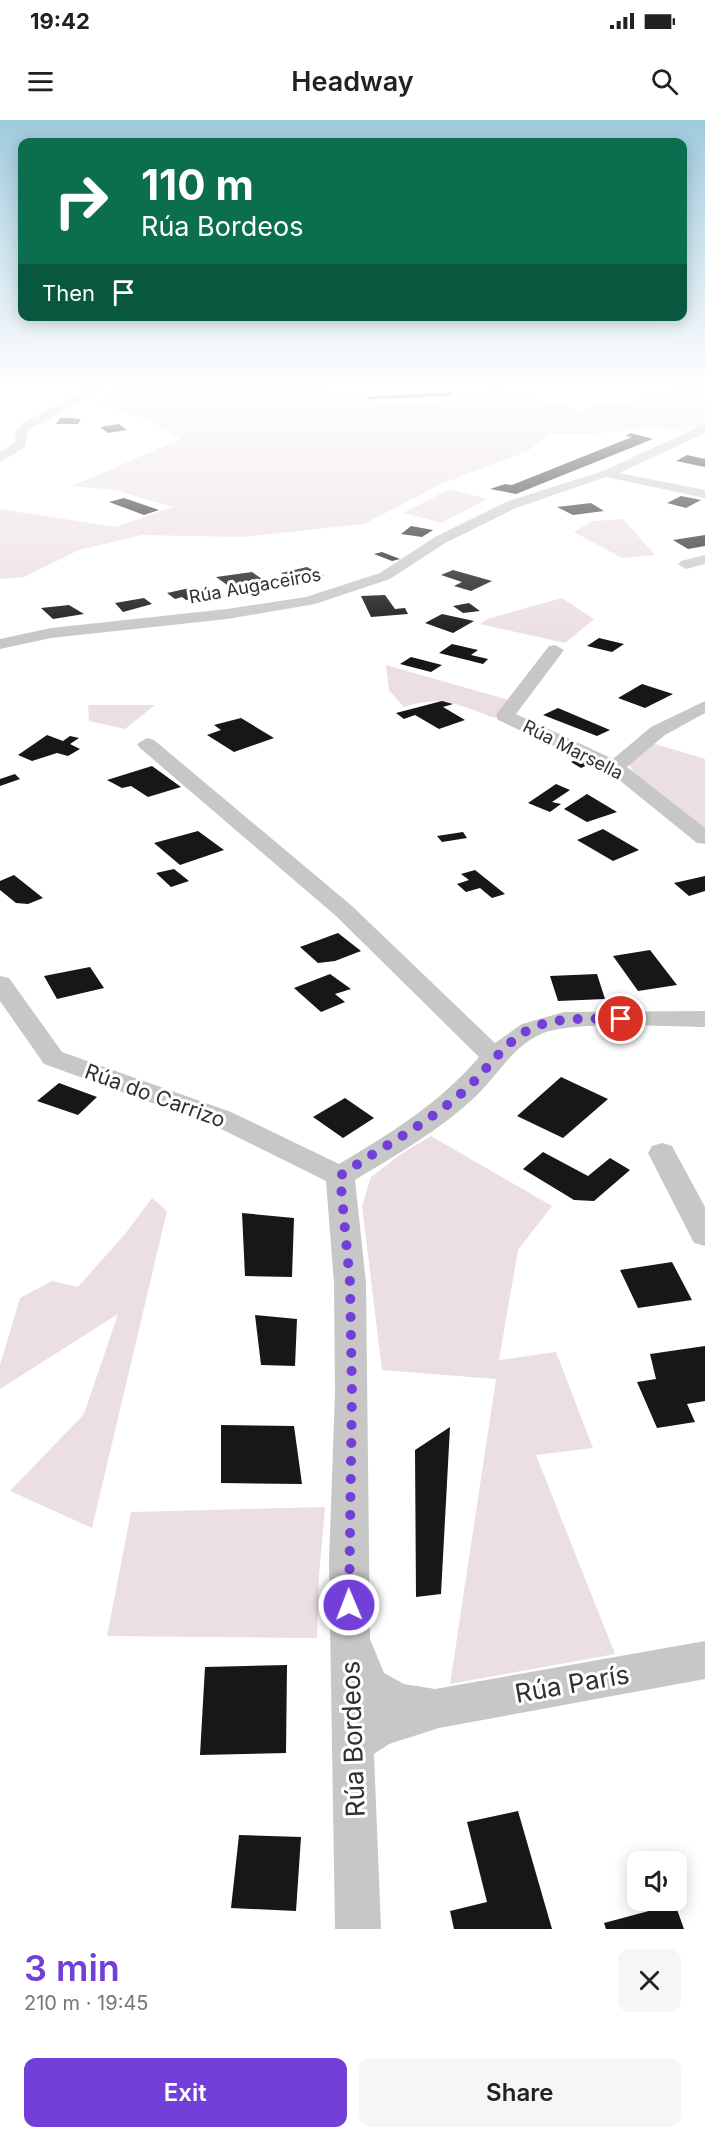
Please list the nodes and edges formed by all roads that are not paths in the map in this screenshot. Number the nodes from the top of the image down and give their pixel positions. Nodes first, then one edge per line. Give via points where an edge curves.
1 (610, 472) edge
2 (607, 474) junction
3 (705, 494) edge
4 (705, 560) edge
5 (686, 564) dead end
6 (0, 644) edge
7 (555, 650) dead end
8 (705, 706) edge
9 (147, 744) dead end
10 (615, 767) junction
11 (705, 838) edge
12 (0, 983) edge
13 (705, 1018) edge
14 (494, 1056) junction
15 (662, 1153) dead end
16 (340, 1176) junction
17 (705, 1235) edge
18 (350, 1627) junction
19 (705, 1660) edge
20 (439, 1708) junction
21 (352, 1745) junction
22 (358, 1929) edge

1 - 2 street, Rúa Augaceiros
2 - 3 street
2 - 6 street, Rúa Augaceiros via 511,505 440,540 385,576 309,601 51,633
4 - 5 street
7 - 10 street, Rúa Marsella via 505,716
8 - 10 street via 658,731
9 - 14 street via 344,911
10 - 11 street, Rúa Marsella
12 - 16 street, Rúa do Carrizo via 52,1058 220,1118
13 - 14 street via 564,1020 531,1029
14 - 16 street via 466,1090 413,1132
15 - 17 street
16 - 18 street, Rúa Bordeos via 351,1316
18 - 20 street, Rúa París via 368,1686 399,1703
18 - 21 street, Rúa Bordeos
19 - 20 street, Rúa París
20 - 21 street, Rúa París via 378,1727
21 - 22 street, Rúa Bordeos

